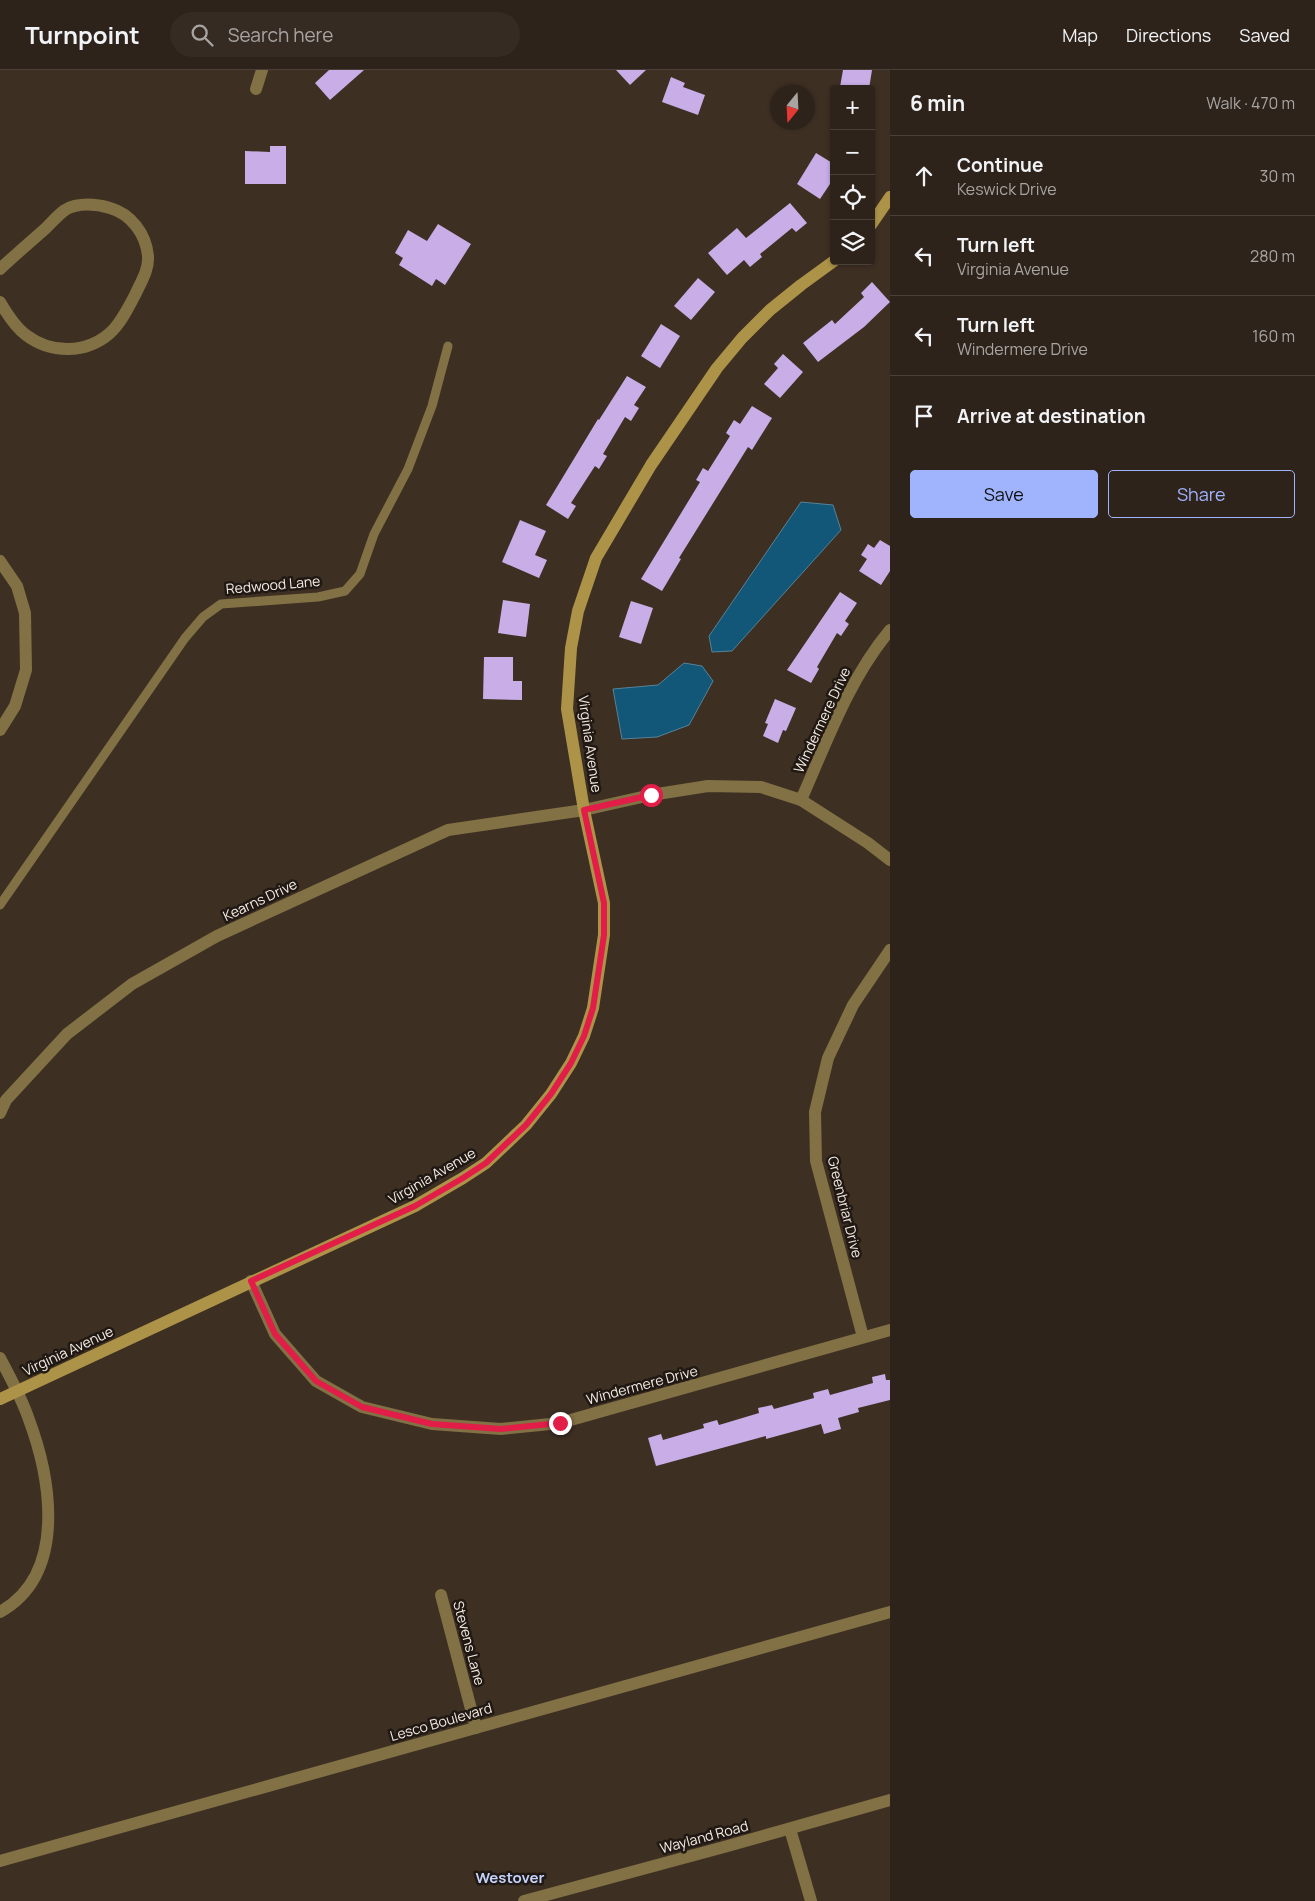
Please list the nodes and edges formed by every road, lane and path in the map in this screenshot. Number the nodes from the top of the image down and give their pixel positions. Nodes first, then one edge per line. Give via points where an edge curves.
1 (262, 70) edge
2 (256, 89) dead end
3 (890, 197) edge
4 (874, 220) edge
5 (830, 264) edge
6 (0, 269) edge
7 (0, 302) edge
8 (448, 346) dead end
9 (0, 561) edge
10 (890, 630) edge
11 (0, 730) edge
12 (801, 800) junction
13 (584, 810) junction
14 (890, 860) edge
15 (0, 905) edge
16 (890, 950) edge
17 (0, 1113) edge
18 (251, 1281) junction
19 (890, 1330) edge
20 (864, 1337) junction
21 (0, 1358) edge
22 (17, 1391) junction
23 (0, 1399) edge
24 (441, 1595) dead end
25 (0, 1612) edge
26 (890, 1612) edge
27 (476, 1728) junction
28 (890, 1800) edge
29 (790, 1829) junction
30 (0, 1861) edge
31 (524, 1901) edge
32 (811, 1901) edge

1 - 2 street
3 - 4 street
5 - 13 street, Virginia Avenue via 770,310 717,368 651,465 596,558 578,611 567,686 567,709
6 - 7 street via 67,209 84,205 100,205 127,215 138,228 148,255 147,270 128,308 111,332 82,348 64,350 43,345 25,334
8 - 15 lane, Redwood Lane via 432,406 411,460 374,534 360,574 345,591 221,604 203,617 185,638
9 - 11 street via 17,586 25,612 26,670 16,706
10 - 12 street, Windermere Drive via 873,650 840,709
12 - 13 street, Kearns Drive via 762,787 708,786
12 - 14 street, Kearns Drive
13 - 17 street, Kearns Drive via 448,830 217,936 132,984 67,1034 6,1100
13 - 18 street, Virginia Avenue via 604,903 604,935 587,1027 571,1063 551,1094 526,1125 486,1163 463,1178 415,1206
16 - 20 street, Greenbriar Drive via 853,1005 832,1049 815,1112 816,1161
18 - 20 street, Windermere Drive via 275,1334 316,1381 362,1407 432,1424 501,1429 560,1423
18 - 22 street, Virginia Avenue
19 - 20 street, Windermere Drive
21 - 22 street
22 - 23 street, Virginia Avenue
22 - 25 street via 28,1416 44,1475 49,1524 38,1572 22,1596
24 - 27 street, Stevens Lane
26 - 27 street, Lesco Boulevard
27 - 30 street, Lesco Boulevard
28 - 29 street, Wayland Road
29 - 31 street, Wayland Road
29 - 32 street

